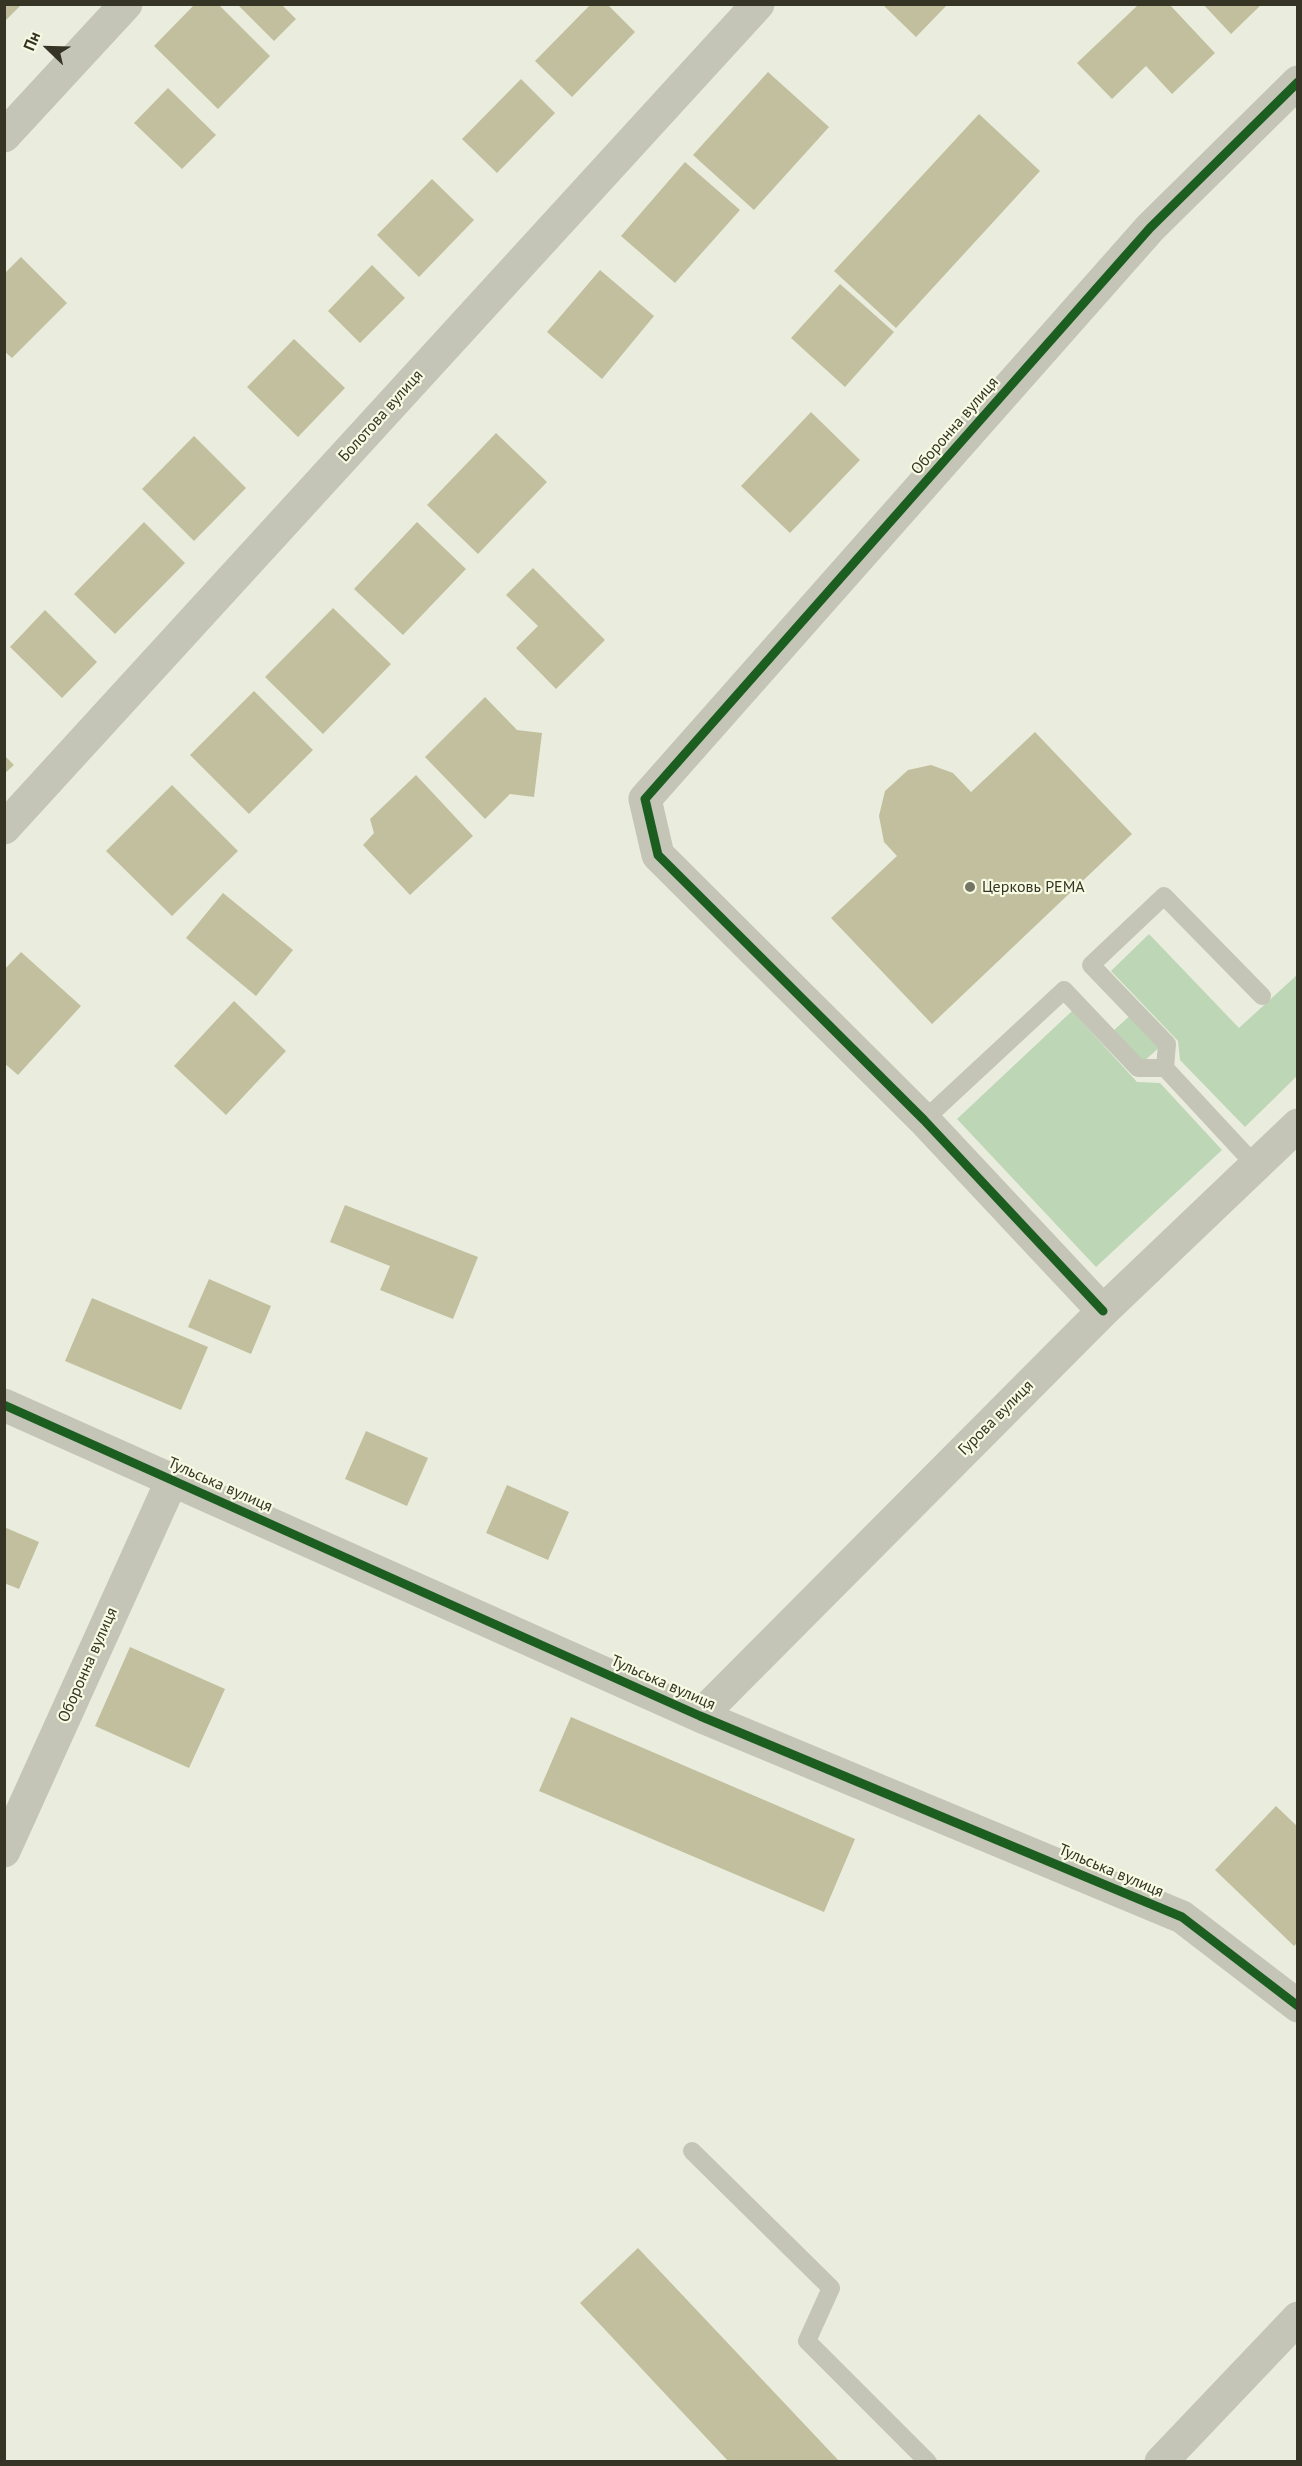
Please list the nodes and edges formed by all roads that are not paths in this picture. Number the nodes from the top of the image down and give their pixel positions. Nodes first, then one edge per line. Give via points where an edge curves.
1 (126, 4) edge
2 (758, 4) edge
3 (1298, 82) edge
4 (4, 136) edge
5 (4, 828) edge
6 (1262, 996) dead end
7 (1165, 1068) junction
8 (924, 1120) junction
9 (1298, 1125) edge
10 (1256, 1166) junction
11 (1103, 1311) junction
12 (4, 1405) edge
13 (172, 1480) junction
14 (700, 1716) junction
15 (4, 1851) edge
16 (1298, 2006) edge
17 (692, 2151) dead end
18 (1298, 2318) edge
19 (928, 2462) edge
20 (1161, 2462) edge

1 - 4 street
2 - 5 street, Болотова вулиця
3 - 8 street, Оборонна вулиця via 1150,228 645,799 658,855
6 - 7 lane via 1164,896 1091,965 1167,1044
7 - 8 lane via 1138,1068 1064,990
7 - 10 lane
8 - 11 street
9 - 10 street, Гурова вулиця
10 - 11 street, Гурова вулиця
11 - 14 street, Гурова вулиця
12 - 13 street, Тульська вулиця
13 - 14 street, Тульська вулиця
13 - 15 street, Оборонна вулиця
14 - 16 street, Тульська вулиця via 1182,1917
17 - 19 lane via 831,2288 807,2341
18 - 20 street

